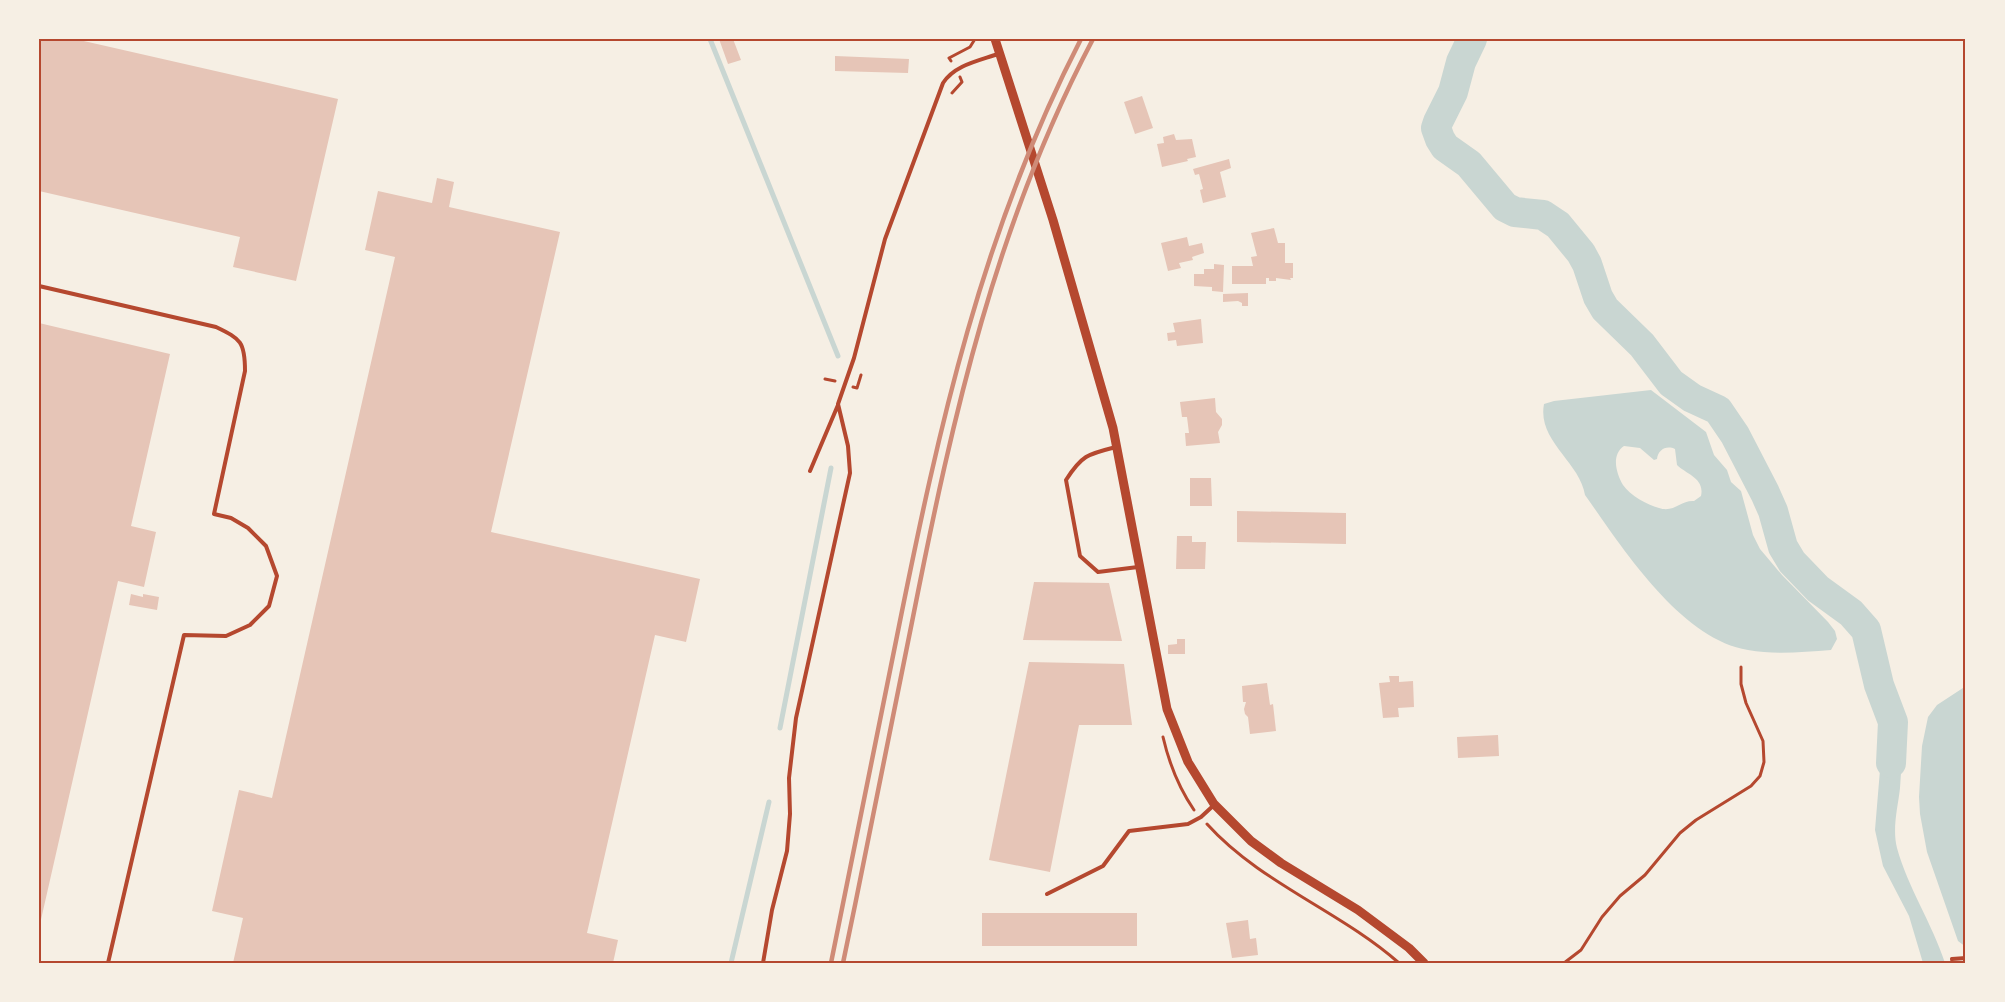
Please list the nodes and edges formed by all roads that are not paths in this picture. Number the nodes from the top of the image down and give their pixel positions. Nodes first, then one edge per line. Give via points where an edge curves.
1 (994, 39) edge
2 (999, 54) junction
3 (39, 286) edge
4 (838, 404) junction
5 (1117, 447) junction
6 (810, 471) dead end
7 (1141, 566) junction
8 (1214, 804) junction
9 (1047, 894) dead end
10 (1966, 958) edge
11 (108, 963) edge
12 (764, 963) edge
13 (1424, 963) edge
14 (1953, 963) edge

1 - 2 street
2 - 4 lane via 949,74 937,96 885,240
2 - 5 street via 1053,220
3 - 11 lane via 216,327 233,335 245,350 245,371 214,514 248,528 266,546 277,576 269,606 250,625 226,636 184,635
4 - 6 lane
4 - 12 lane via 850,473 796,718 787,851
5 - 7 street
5 - 7 lane via 1078,461 1066,480 1080,556 1098,572
7 - 8 street via 1167,709 1188,762
8 - 9 lane via 1188,824 1129,831 1103,866
8 - 13 street via 1251,841 1358,910
10 - 14 lane via 1952,959

